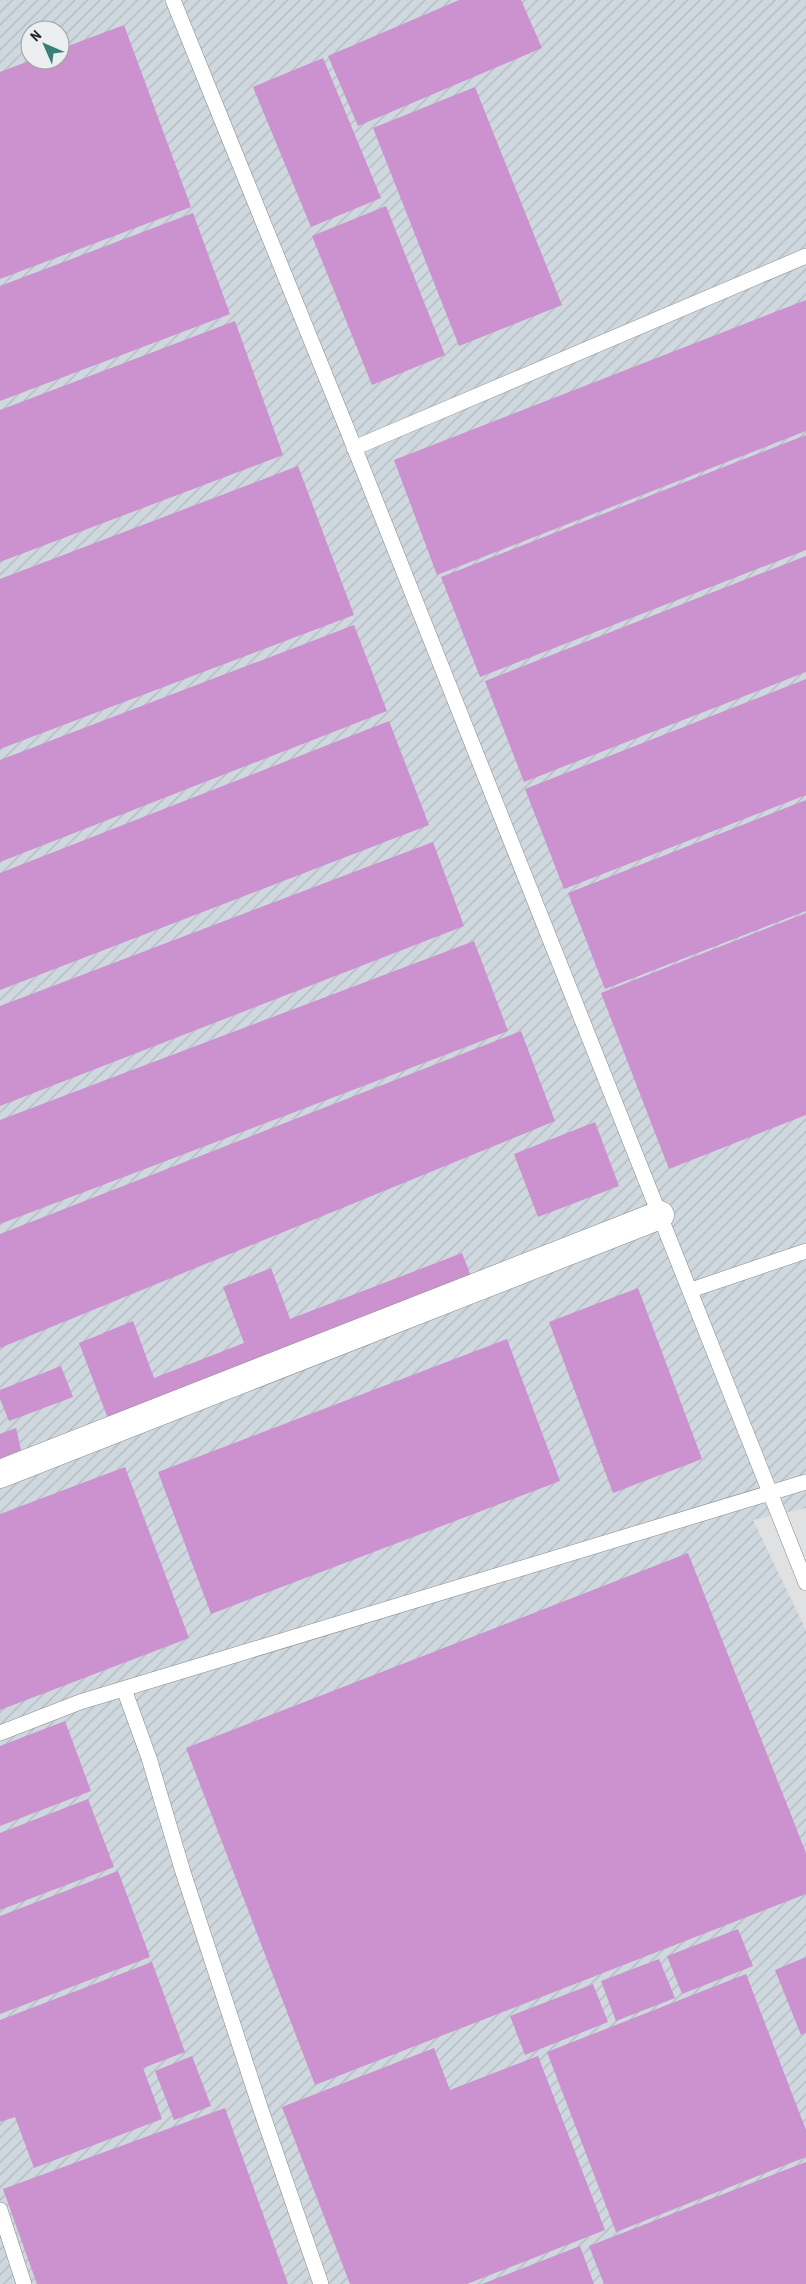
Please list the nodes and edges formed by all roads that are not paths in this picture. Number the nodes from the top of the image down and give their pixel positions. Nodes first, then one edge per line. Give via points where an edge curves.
1 (173, 0) edge
2 (806, 256) edge
3 (354, 448) junction
4 (660, 1215) junction
5 (806, 1251) edge
6 (690, 1290) junction
7 (0, 1474) edge
8 (806, 1482) edge
9 (771, 1491) junction
10 (806, 1583) edge
11 (124, 1689) junction
12 (0, 1733) edge
13 (0, 2210) edge
14 (24, 2284) edge
15 (321, 2284) edge

1 - 3 lane
2 - 3 lane
3 - 4 lane
4 - 6 lane
4 - 7 street
5 - 6 lane
6 - 9 lane
8 - 9 lane
9 - 10 lane
9 - 11 lane
11 - 12 lane
11 - 15 lane
13 - 14 lane

